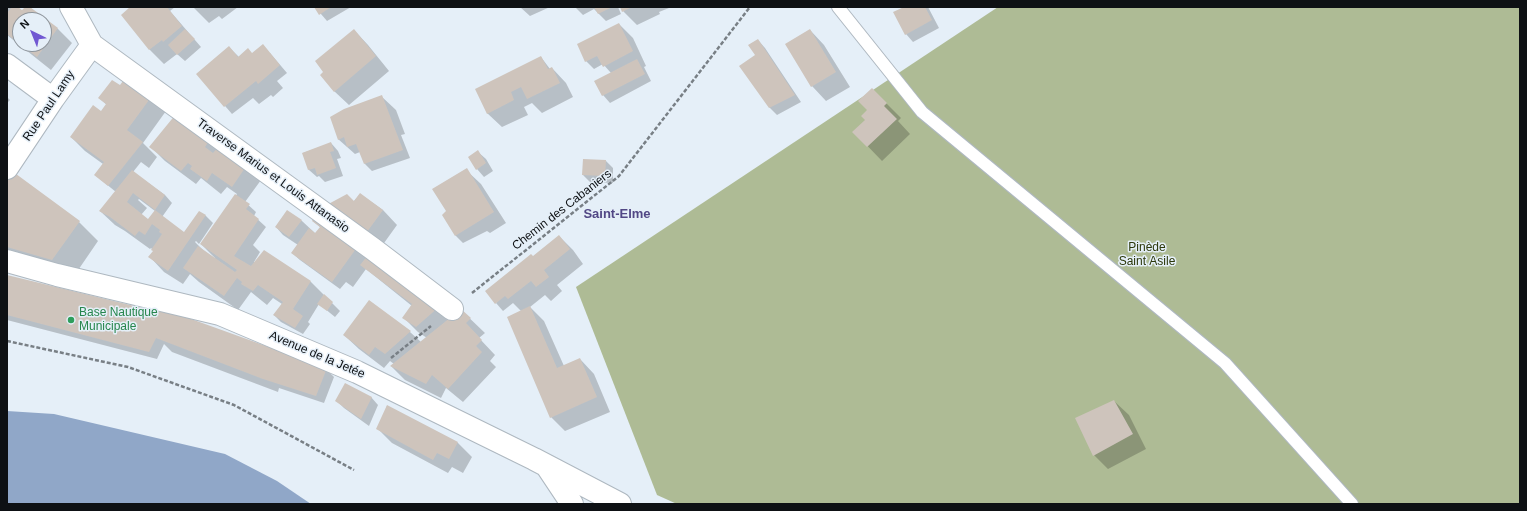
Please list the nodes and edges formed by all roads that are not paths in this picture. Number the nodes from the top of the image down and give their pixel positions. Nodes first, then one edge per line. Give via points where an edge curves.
1 (71, 7) edge
2 (838, 7) edge
3 (92, 44) junction
4 (7, 65) edge
5 (53, 99) junction
6 (9, 161) edge
7 (7, 261) edge
8 (452, 309) road end
9 (547, 465) junction
10 (614, 502) edge
11 (572, 504) edge
12 (1352, 504) edge

1 - 3 street
2 - 12 lane via 922,112 1225,364
3 - 5 street, Rue Paul Lamy
3 - 8 street, Traverse Marius et Louis Attanasio
4 - 5 street
5 - 6 street, Rue Paul Lamy
7 - 9 street, Avenue de la Jetée via 220,314 367,377
9 - 10 street, Avenue de la Jetée
9 - 11 street

